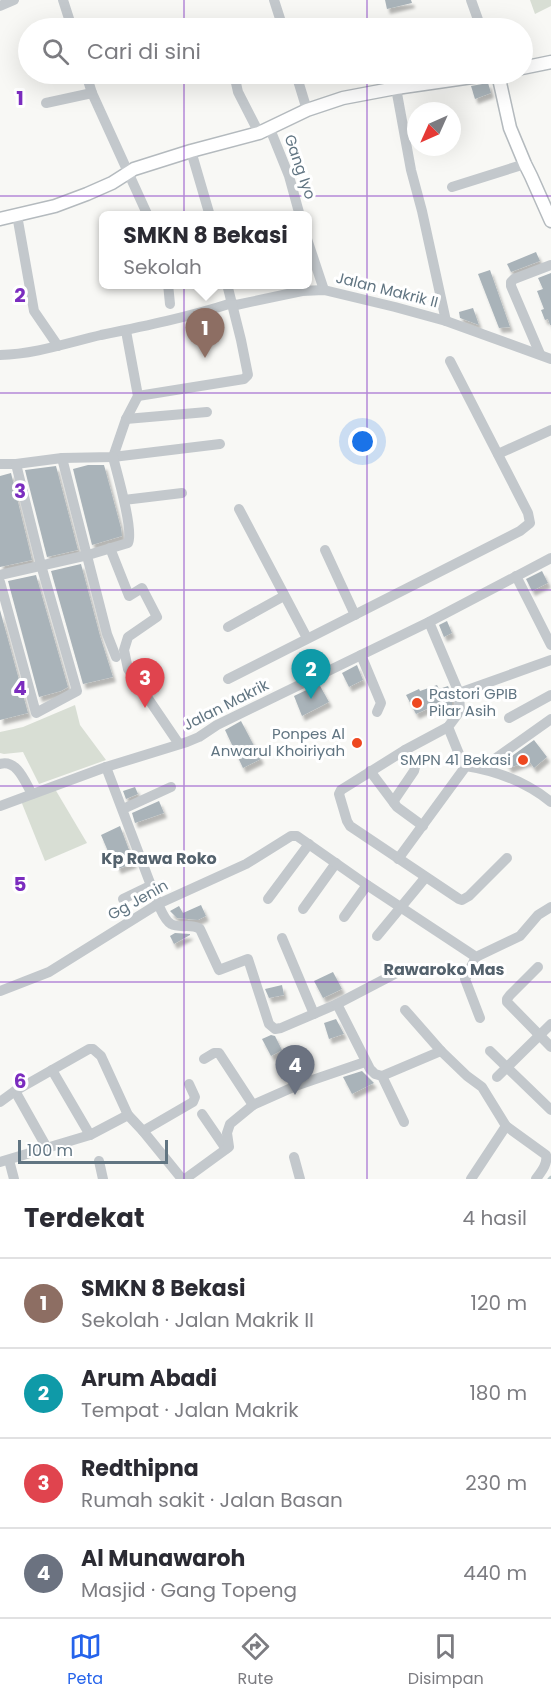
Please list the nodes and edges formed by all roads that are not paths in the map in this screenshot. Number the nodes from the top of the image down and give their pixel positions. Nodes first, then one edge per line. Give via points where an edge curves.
1 (14, 0) edge
2 (64, 0) edge
3 (274, 0) edge
4 (471, 0) edge
5 (0, 6) edge
6 (69, 18) edge
7 (280, 18) edge
8 (477, 18) edge
9 (551, 62) edge
10 (533, 66) edge
11 (89, 84) edge
12 (236, 84) edge
13 (299, 84) edge
14 (424, 84) edge
15 (498, 84) edge
16 (396, 88) junction
17 (92, 93) junction
18 (46, 103) dead end
19 (308, 110) junction
20 (265, 131) junction
21 (191, 151) junction
22 (525, 164) junction
23 (128, 173) junction
24 (452, 187) dead end
25 (146, 211) edge
26 (209, 211) edge
27 (299, 211) edge
28 (549, 213) edge
29 (17, 215) junction
30 (0, 219) edge
31 (312, 254) edge
32 (551, 265) edge
33 (168, 289) edge
34 (228, 289) edge
35 (324, 290) junction
36 (232, 303) junction
37 (170, 304) dead end
38 (446, 321) junction
39 (126, 331) junction
40 (58, 346) junction
41 (0, 355) edge
42 (546, 356) edge
43 (450, 361) dead end
44 (138, 396) junction
45 (207, 412) dead end
46 (126, 419) junction
47 (551, 430) edge
48 (220, 444) dead end
49 (498, 454) junction
50 (113, 457) junction
51 (62, 458) junction
52 (0, 464) edge
53 (16, 464) junction
54 (182, 493) dead end
55 (124, 501) junction
56 (239, 509) dead end
57 (110, 548) junction
58 (325, 550) dead end
59 (88, 555) junction
60 (551, 558) edge
61 (41, 565) junction
62 (0, 575) edge
63 (516, 576) junction
64 (0, 582) edge
65 (284, 596) junction
66 (355, 615) junction
67 (429, 622) junction
68 (228, 627) dead end
69 (307, 638) junction
70 (551, 645) edge
71 (361, 655) junction
72 (116, 657) dead end
73 (551, 660) edge
74 (228, 679) dead end
75 (459, 693) junction
76 (551, 695) edge
77 (377, 712) dead end
78 (509, 718) dead end
79 (551, 719) edge
80 (448, 727) junction
81 (179, 744) junction
82 (405, 750) junction
83 (0, 764) edge
84 (106, 766) junction
85 (466, 766) junction
86 (482, 768) junction
87 (370, 771) junction
88 (171, 787) dead end
89 (32, 794) junction
90 (551, 802) edge
91 (394, 804) junction
92 (0, 806) edge
93 (123, 808) junction
94 (423, 826) junction
95 (309, 844) junction
96 (507, 858) dead end
97 (398, 859) junction
98 (336, 863) junction
99 (425, 878) junction
100 (152, 885) junction
101 (368, 885) junction
102 (123, 899) dead end
103 (268, 899) dead end
104 (158, 904) junction
105 (401, 907) junction
106 (551, 907) edge
107 (303, 909) dead end
108 (344, 917) dead end
109 (377, 936) dead end
110 (282, 938) dead end
111 (476, 957) junction
112 (538, 967) dead end
113 (406, 968) dead end
114 (0, 991) edge
115 (338, 1004) junction
116 (405, 1010) dead end
117 (314, 1014) junction
118 (480, 1018) dead end
119 (551, 1024) edge
120 (539, 1036) junction
121 (551, 1047) edge
122 (441, 1051) junction
123 (490, 1052) dead end
124 (204, 1059) dead end
125 (365, 1062) junction
126 (507, 1067) junction
127 (52, 1070) junction
128 (382, 1076) junction
129 (497, 1077) dead end
130 (189, 1084) dead end
131 (15, 1091) junction
132 (0, 1102) edge
133 (253, 1105) junction
134 (551, 1110) edge
135 (202, 1114) dead end
136 (128, 1115) junction
137 (404, 1122) dead end
138 (506, 1126) junction
139 (143, 1131) junction
140 (90, 1135) junction
141 (47, 1148) junction
142 (226, 1149) junction
143 (294, 1157) dead end
144 (4, 1161) edge
145 (99, 1161) dead end
146 (14, 1179) edge
147 (103, 1179) edge
148 (184, 1179) edge
149 (300, 1179) edge
150 (471, 1179) edge
151 (536, 1179) edge

1 - 5 street
2 - 6 street
3 - 7 street
4 - 8 street
9 - 10 main road
11 - 17 street
12 - 20 street, Gang Iyo
13 - 19 street
14 - 16 main road
15 - 22 main road
16 - 19 main road via 343,98
16 - 38 street
17 - 18 street
17 - 23 street
19 - 20 main road
20 - 21 main road
20 - 27 street, Gang Iyo via 289,176
21 - 23 main road
21 - 26 street
22 - 24 street
22 - 28 main road
23 - 25 street
23 - 29 main road via 101,189
29 - 30 main road
29 - 40 street via 34,311
31 - 35 street
32 - 42 street via 514,279 511,286
33 - 37 street
34 - 36 street
35 - 36 street, Jalan Makrik II
35 - 38 street, Jalan Makrik II
36 - 39 street, Jalan Makrik II
36 - 44 street via 247,377
38 - 42 street, Jalan Makrik II
39 - 40 street, Jalan Makrik II
39 - 44 street
40 - 41 street, Jalan Makrik II
43 - 49 street
44 - 46 street
45 - 46 street
46 - 50 street
47 - 49 street
48 - 50 street
49 - 66 street via 530,519 526,528
50 - 51 street
50 - 55 street
51 - 53 street
51 - 59 street
52 - 53 street
53 - 61 street
54 - 55 street
55 - 57 street via 130,537 128,543
56 - 65 street
57 - 59 street
57 - 81 street via 129,596 142,588 157,617 128,637 124,650 128,669
58 - 66 street
59 - 61 street
59 - 72 street
60 - 63 street, Jalan Makrik
61 - 62 street
61 - 64 street via 77,691 36,713
63 - 67 street, Jalan Makrik
63 - 70 street
65 - 68 street
65 - 69 street
66 - 69 street
67 - 71 street, Jalan Makrik
67 - 75 street
69 - 74 street
71 - 77 street via 381,703
71 - 81 street, Jalan Makrik
73 - 75 street
75 - 80 street via 460,711
76 - 78 street
79 - 86 street
80 - 82 street
80 - 85 street
81 - 84 street, Jalan Makrik
82 - 87 street
82 - 91 street via 414,771
83 - 89 street via 14,766
84 - 89 street, Jalan Makrik
84 - 93 street
85 - 86 street
85 - 94 street
86 - 90 street via 524,784
87 - 91 street
87 - 97 street via 339,794 346,821
88 - 93 street
89 - 92 street, Jalan Makrik
91 - 94 street
93 - 100 street
94 - 97 street
95 - 98 street
95 - 103 street
95 - 104 street, Gg Jenin via 291,836 246,864
96 - 99 street via 462,900
97 - 99 street
98 - 101 street
98 - 107 street
99 - 105 street
100 - 102 street
100 - 104 street
101 - 105 street
101 - 108 street
104 - 114 street, Gg Jenin via 49,972
104 - 117 street via 172,925 200,929 219,970 248,958 269,1024 275,1029
105 - 109 street
105 - 111 street
106 - 111 street via 538,915 520,936
110 - 117 street
111 - 118 street via 465,979
112 - 120 street via 507,1002
113 - 115 street
115 - 117 street
115 - 125 street
116 - 122 street
119 - 120 street
120 - 121 street
120 - 126 street
122 - 128 street
122 - 138 street via 482,1087
123 - 126 street
124 - 133 street via 219,1053
125 - 128 street
125 - 133 street
126 - 129 street
126 - 134 street
127 - 131 street
127 - 136 street via 89,1049 96,1051
127 - 140 street
128 - 137 street
130 - 139 street via 195,1097 193,1102
131 - 132 street
131 - 141 street
133 - 142 street via 230,1124 230,1144
135 - 142 street
136 - 139 street
136 - 140 street
138 - 150 street
138 - 151 street via 546,1155
139 - 148 street
140 - 141 street
141 - 144 street
142 - 148 street
143 - 149 street
144 - 146 street
145 - 147 street

